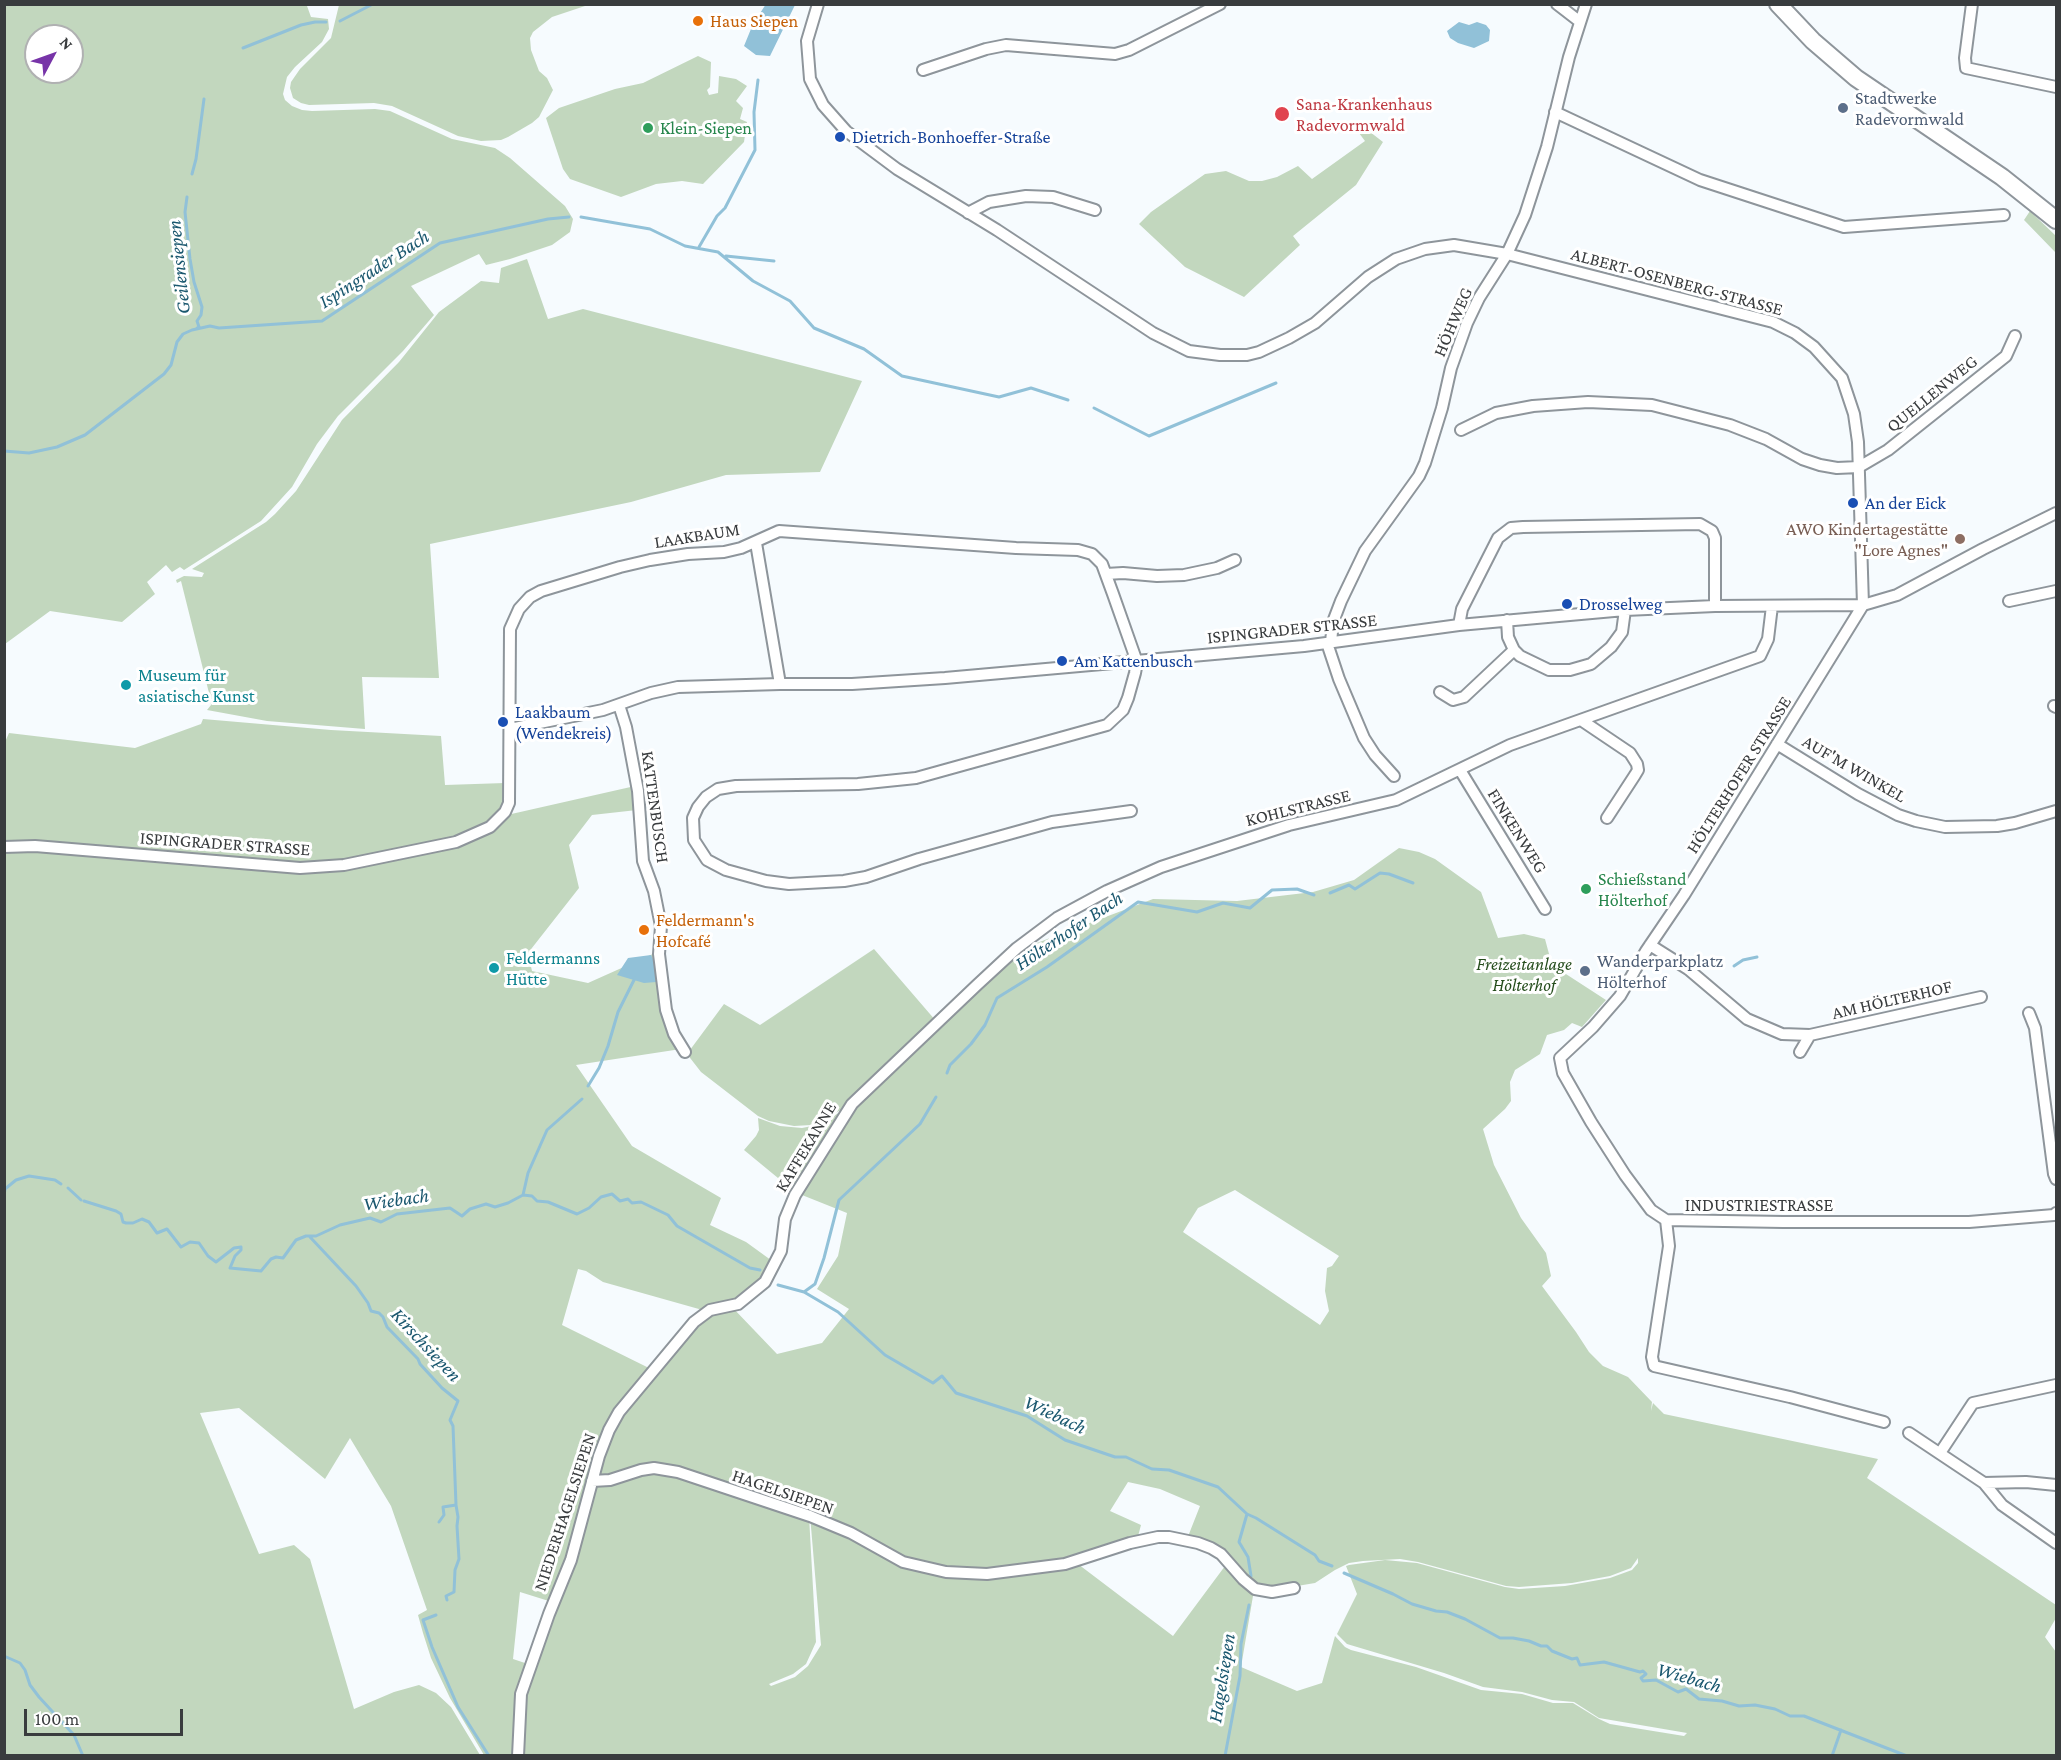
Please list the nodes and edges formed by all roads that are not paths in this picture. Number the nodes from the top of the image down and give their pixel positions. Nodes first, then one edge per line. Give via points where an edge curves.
1 (818, 4) edge
2 (1220, 4) edge
3 (1557, 4) edge
4 (1586, 4) edge
5 (1778, 4) edge
6 (1972, 4) edge
7 (1579, 21) junction
8 (923, 70) dead end
9 (2056, 87) edge
10 (1555, 112) junction
11 (1095, 210) dead end
12 (968, 213) junction
13 (2004, 215) dead end
14 (2056, 220) edge
15 (1507, 254) junction
16 (2015, 336) dead end
17 (1461, 430) dead end
18 (1859, 467) junction
19 (2056, 513) edge
20 (756, 543) junction
21 (1236, 560) dead end
22 (1106, 574) junction
23 (2056, 591) edge
24 (2009, 601) dead end
25 (1863, 605) junction
26 (1715, 606) junction
27 (1772, 606) junction
28 (1626, 610) junction
29 (1507, 620) junction
30 (1459, 625) junction
31 (1329, 643) junction
32 (1514, 650) junction
33 (1137, 662) junction
34 (780, 684) junction
35 (1440, 692) dead end
36 (619, 705) junction
37 (1581, 720) junction
38 (510, 729) junction
39 (1777, 744) junction
40 (1460, 771) junction
41 (1395, 776) dead end
42 (1131, 811) dead end
43 (2056, 811) edge
44 (1607, 818) dead end
45 (4, 848) edge
46 (1545, 909) dead end
47 (1650, 945) junction
48 (1981, 997) dead end
49 (2029, 1013) dead end
50 (1810, 1035) junction
51 (685, 1052) dead end
52 (1800, 1052) dead end
53 (852, 1104) joint
54 (2056, 1179) edge
55 (2056, 1213) edge
56 (1666, 1220) junction
57 (770, 1275) joint
58 (2056, 1385) edge
59 (1884, 1422) dead end
60 (1909, 1433) dead end
61 (1940, 1453) junction
62 (592, 1481) junction
63 (1984, 1483) junction
64 (2056, 1485) edge
65 (2056, 1543) edge
66 (1294, 1588) dead end
67 (518, 1755) edge

1 - 12 street via 808,32 807,60 810,79 823,105 865,147
2 - 8 street via 1115,54 1006,45
3 - 7 street
4 - 7 street, HÖHWEG
5 - 14 main road via 1856,78 2002,177
6 - 9 street via 1966,68
7 - 10 street, HÖHWEG
10 - 13 street via 1700,180 1844,227
10 - 15 street, HÖHWEG via 1525,215
11 - 12 street via 1053,197 1026,196 989,202
12 - 15 street via 1153,333 1189,351 1220,355 1247,355 1289,338 1315,322 1368,277 1411,252 1454,245
15 - 18 street, ALBERT-OSENBERG-STRASSE via 1773,322 1795,333 1814,347 1842,378 1854,414
15 - 31 street, HÖHWEG via 1467,323 1425,463 1365,551 1341,600
16 - 18 street, QUELLENWEG via 2006,356 1888,450
17 - 18 street via 1496,413 1533,406 1588,402 1652,405 1730,425 1820,465
18 - 25 street, ALBERT-OSENBERG-STRASSE
19 - 25 street, ISPINGRADER STRASSE via 1897,595
20 - 22 street, LAAKBAUM via 779,531 1078,550 1092,554
20 - 34 street
20 - 38 street, LAAKBAUM via 724,552 688,554 620,567 530,597 510,629
21 - 22 street via 1184,575
22 - 33 street, LAAKBAUM
23 - 24 street
25 - 27 street, ISPINGRADER STRASSE
25 - 39 street, HÖLTERHOFER STRASSE
26 - 27 street, ISPINGRADER STRASSE
26 - 28 street, ISPINGRADER STRASSE
26 - 30 street via 1715,538 1705,526 1523,527 1511,528 1498,538 1462,609
27 - 37 street, KOHLSTRASSE via 1768,639 1760,656
28 - 29 street, ISPINGRADER STRASSE
28 - 32 street via 1622,632 1615,642 1582,668 1549,670
29 - 30 street, ISPINGRADER STRASSE
29 - 32 street
30 - 31 street, ISPINGRADER STRASSE
31 - 33 street, ISPINGRADER STRASSE
31 - 41 street via 1339,679 1364,738
32 - 35 street via 1464,697 1453,700
33 - 34 street, ISPINGRADER STRASSE via 876,683
33 - 42 street via 1123,710 1107,725 916,778 858,784 726,787 706,797 692,825 697,847 714,865 789,884 866,877 1052,822
34 - 36 street, ISPINGRADER STRASSE via 678,687
36 - 38 street, ISPINGRADER STRASSE
36 - 51 street, KATTENBUSCH via 638,791 643,861 661,926 659,954 666,1010
37 - 40 street, KOHLSTRASSE via 1510,745
37 - 44 street via 1630,753 1637,764 1635,775
38 - 45 street, ISPINGRADER STRASSE via 509,803 505,812 490,827 428,849 344,865 300,868 35,846
39 - 43 street, AUF'M WINKEL via 1857,794 1916,821 1952,828 1997,826
39 - 47 street, HÖLTERHOFER STRASSE
40 - 46 street, FINKENWEG
40 - 53 street, KOHLSTRASSE via 1396,800 1289,825 1161,867 1057,918 1017,948
47 - 50 street, AM HÖLTERHOF via 1688,969 1747,1019 1782,1034
47 - 56 street, HÖLTERHOFER STRASSE via 1612,1007 1560,1058 1577,1099 1625,1175 1651,1210
48 - 50 street, AM HÖLTERHOF
49 - 54 street via 2035,1028
50 - 52 street
53 - 57 street, KAFFEKANNE via 787,1210 781,1251
55 - 56 street, INDUSTRIESTRASSE via 1969,1222
56 - 59 street, INDUSTRIESTRASSE via 1668,1246 1652,1357 1654,1366 1790,1396
57 - 62 street, NIEDERHAGELSIEPEN via 738,1304 710,1310 700,1317 632,1394 609,1430
58 - 61 street via 1973,1403
60 - 61 street
61 - 63 street
62 - 66 street, HAGELSIEPEN via 654,1468 672,1471 810,1516 903,1562 952,1572 1001,1573 1065,1564 1130,1543 1169,1537 1221,1554 1255,1589 1272,1592
62 - 67 street, NIEDERHAGELSIEPEN via 571,1560 520,1694
63 - 64 street
63 - 65 street via 2002,1505

